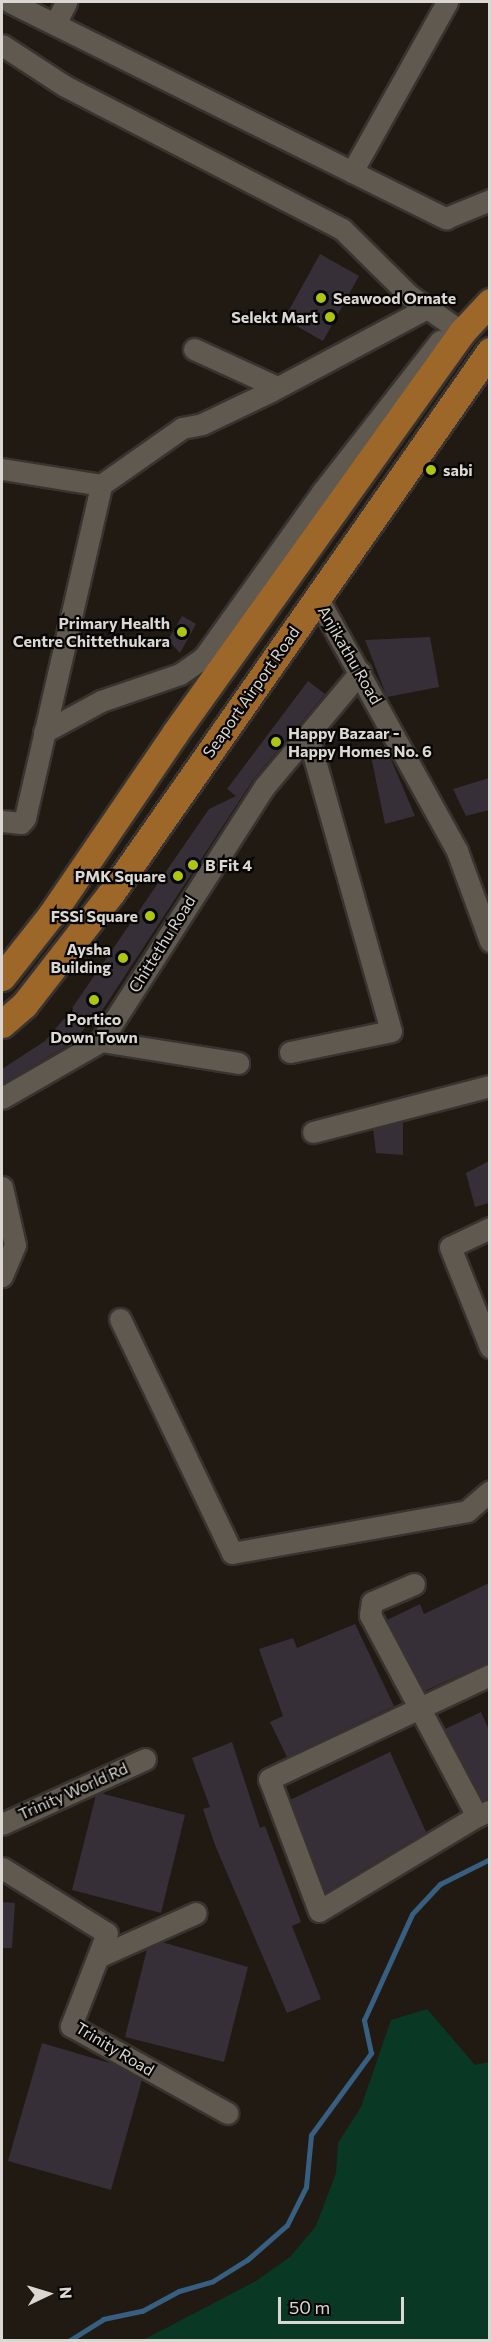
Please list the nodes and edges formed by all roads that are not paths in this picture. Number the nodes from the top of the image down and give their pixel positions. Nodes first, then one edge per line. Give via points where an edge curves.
1 (10, 2) edge
2 (66, 2) edge
3 (447, 2) edge
4 (55, 24) junction
5 (2, 45) edge
6 (352, 172) junction
7 (489, 200) edge
8 (489, 302) edge
9 (425, 309) junction
10 (457, 328) junction
11 (194, 349) dead end
12 (489, 351) edge
13 (277, 387) junction
14 (2, 469) edge
15 (100, 485) junction
16 (317, 597) junction
17 (360, 672) junction
18 (313, 729) junction
19 (44, 732) junction
20 (2, 821) edge
21 (489, 941) edge
22 (2, 976) edge
23 (2, 1024) edge
24 (101, 1041) junction
25 (290, 1052) dead end
26 (238, 1063) dead end
27 (489, 1086) edge
28 (2, 1098) edge
29 (313, 1132) dead end
30 (2, 1187) edge
31 (489, 1228) edge
32 (2, 1276) edge
33 (120, 1319) dead end
34 (489, 1347) edge
35 (489, 1491) edge
36 (414, 1584) dead end
37 (489, 1675) edge
38 (419, 1709) junction
39 (145, 1759) dead end
40 (483, 1814) edge
41 (2, 1824) edge
42 (2, 1868) edge
43 (196, 1913) dead end
44 (98, 1957) junction
45 (227, 2114) dead end

1 - 4 street
2 - 4 street
3 - 6 street
4 - 6 street
5 - 9 street via 65,86 342,229
6 - 7 street via 446,218
8 - 10 main road
9 - 10 street
9 - 13 street
10 - 19 street via 322,492 204,657 180,674 101,701
10 - 22 main road via 51,915
11 - 13 street
12 - 16 main road, Seaport Airport Road
13 - 15 street via 202,424 182,428
14 - 15 street
15 - 19 street
16 - 17 street, Anjikathu Road
16 - 23 main road, Seaport Airport Road via 70,949
17 - 18 street, Chittethu Road
17 - 21 street, Anjikathu Road via 457,851
18 - 24 street, Chittethu Road via 264,787
18 - 25 street via 311,747 392,1031
19 - 20 street via 24,820
24 - 26 street
24 - 28 street, Chittethu Road
27 - 29 street
30 - 32 street via 15,1245
31 - 34 street via 450,1247
33 - 35 street via 232,1553 466,1511
36 - 38 street via 372,1602 370,1608
37 - 38 street
38 - 40 street
38 - 40 street via 269,1779 319,1911
39 - 41 street, Trinity World Rd
42 - 44 street, Trinity Road via 107,1933
43 - 44 street
44 - 45 street, Trinity Road via 71,2026

